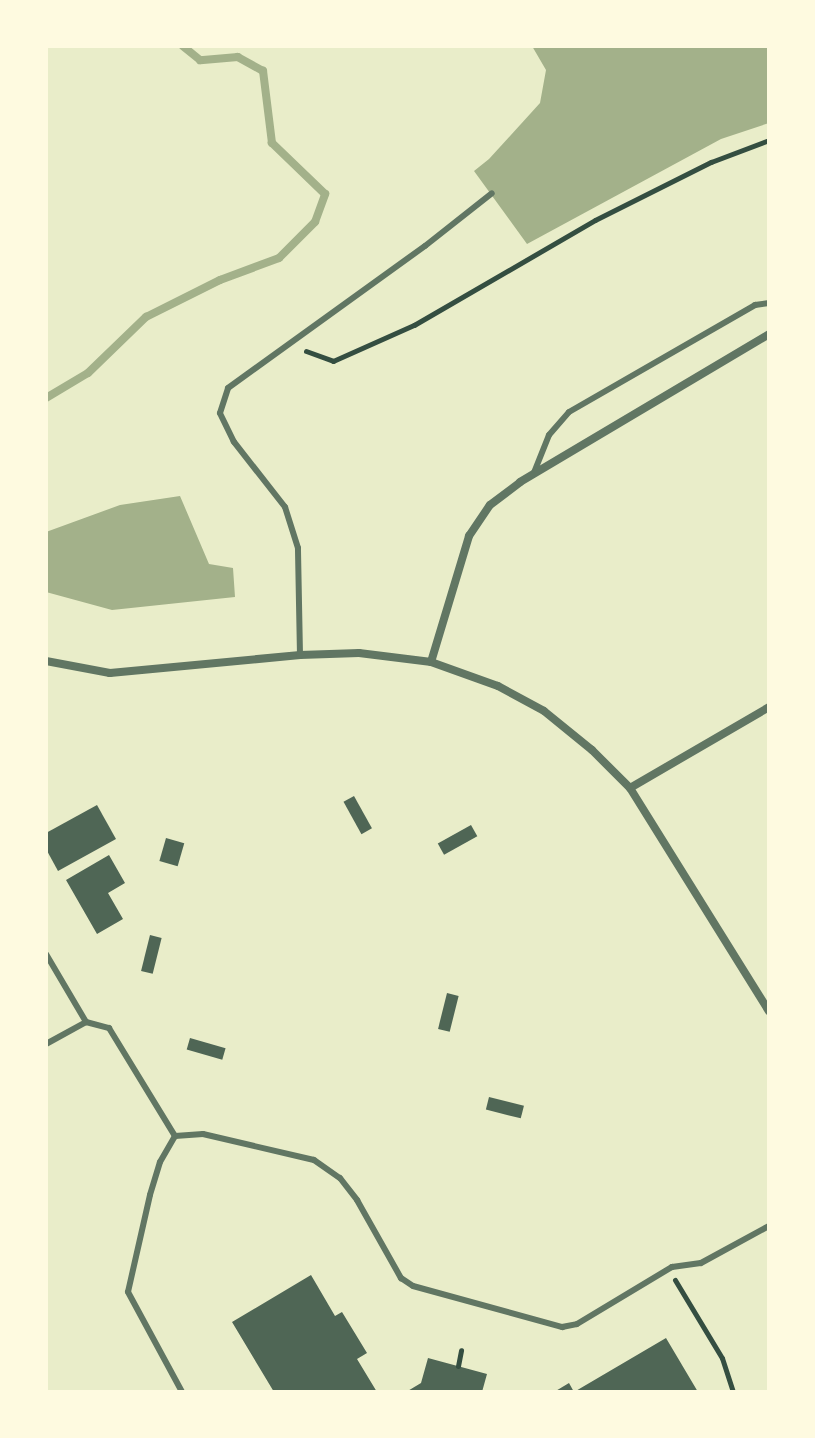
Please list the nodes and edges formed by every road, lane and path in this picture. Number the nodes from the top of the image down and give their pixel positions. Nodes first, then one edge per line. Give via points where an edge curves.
1 (769, 140) edge
2 (492, 193) dead end
3 (769, 303) edge
4 (769, 334) edge
5 (288, 345) junction
6 (533, 475) junction
7 (300, 655) junction
8 (46, 661) edge
9 (431, 662) junction
10 (769, 707) edge
11 (630, 788) junction
12 (46, 954) edge
13 (769, 1011) edge
14 (86, 1022) junction
15 (46, 1044) edge
16 (175, 1136) junction
17 (769, 1226) edge
18 (668, 1269) junction
19 (461, 1350) dead end
20 (458, 1366) dead end
21 (182, 1392) edge
22 (733, 1392) edge

1 - 5 path via 672,181 522,260 414,325 333,361
2 - 5 lane
3 - 6 lane via 755,305 569,412 549,435
4 - 6 street
5 - 7 lane via 228,388 220,413 234,442 285,507 298,548
6 - 9 street via 490,505 469,536
7 - 8 street via 110,673
7 - 9 street via 359,653
9 - 11 street via 498,686 544,711
10 - 11 street
11 - 13 street
12 - 14 lane
14 - 15 lane
14 - 16 lane via 109,1028
16 - 18 lane via 203,1134 314,1160 340,1178 357,1200 401,1278 413,1286 562,1327 577,1324
16 - 21 lane via 150,1195 128,1292
17 - 18 lane via 701,1263
18 - 22 path via 722,1358
19 - 20 path

